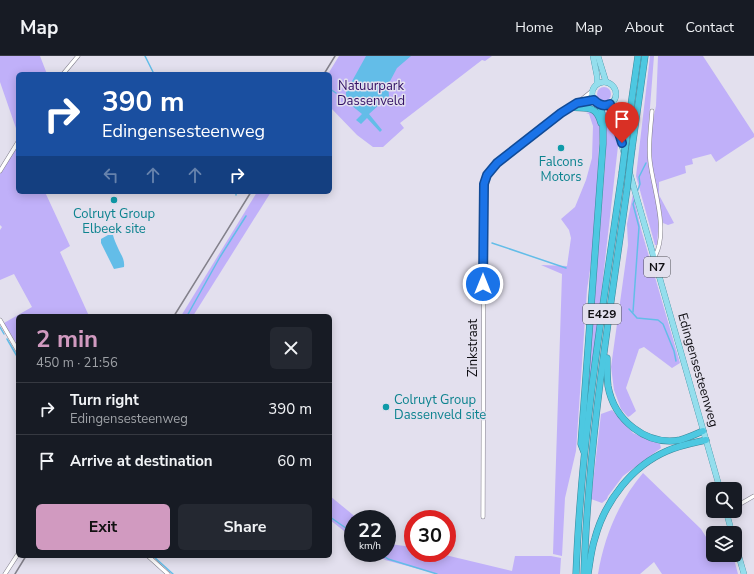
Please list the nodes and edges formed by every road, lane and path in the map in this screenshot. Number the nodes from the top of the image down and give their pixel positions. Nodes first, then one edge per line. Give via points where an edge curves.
1 (78, 56) edge
2 (593, 56) edge
3 (598, 56) edge
4 (638, 56) edge
5 (645, 56) edge
6 (65, 72) edge
7 (606, 82) junction
8 (598, 84) junction
9 (592, 91) junction
10 (594, 100) junction
11 (577, 103) junction
12 (610, 104) junction
13 (600, 105) junction
14 (570, 107) junction
15 (652, 111) dead end
16 (603, 130) junction
17 (16, 145) edge
18 (0, 171) edge
19 (654, 258) junction
20 (0, 320) edge
21 (606, 346) junction
22 (16, 348) edge
23 (703, 431) junction
24 (706, 440) junction
25 (585, 454) junction
26 (718, 482) edge
27 (754, 496) edge
28 (742, 503) edge
29 (483, 517) dead end
30 (16, 557) edge
31 (150, 558) edge
32 (741, 562) edge
33 (5, 574) edge
34 (168, 574) edge
35 (576, 574) edge
36 (584, 574) edge
37 (588, 574) edge
38 (744, 574) edge

1 - 6 street
2 - 8 main road
3 - 7 main road, N7
4 - 25 highway, E429, bridge
5 - 21 highway, E429, bridge
7 - 8 main road
7 - 12 main road, N7 via 616,91 615,99
8 - 9 main road
9 - 10 main road
9 - 11 street, Zinkstraat
10 - 11 street, Zinkstraat
10 - 13 main road
11 - 14 street, Zinkstraat
12 - 13 main road
12 - 19 main road, Edingensesteenweg / N7
13 - 16 highway
14 - 16 highway via 589,107 600,117
14 - 29 street, Zinkstraat via 497,163 487,175 484,184
15 - 19 street via 649,150 660,220 660,244
16 - 25 highway via 581,444
17 - 18 street
19 - 23 main road, Edingensesteenweg / N7
20 - 22 street
21 - 23 highway via 608,387 616,407 626,422 644,435 661,440 680,440
21 - 36 highway, E429 via 592,454
23 - 24 main road, Edingensesteenweg / N7
24 - 26 main road, Edingensesteenweg / N7
24 - 37 highway via 681,446 653,458 622,486 600,522
25 - 35 highway, E429
27 - 28 street
30 - 33 street
31 - 34 street
32 - 38 main road

